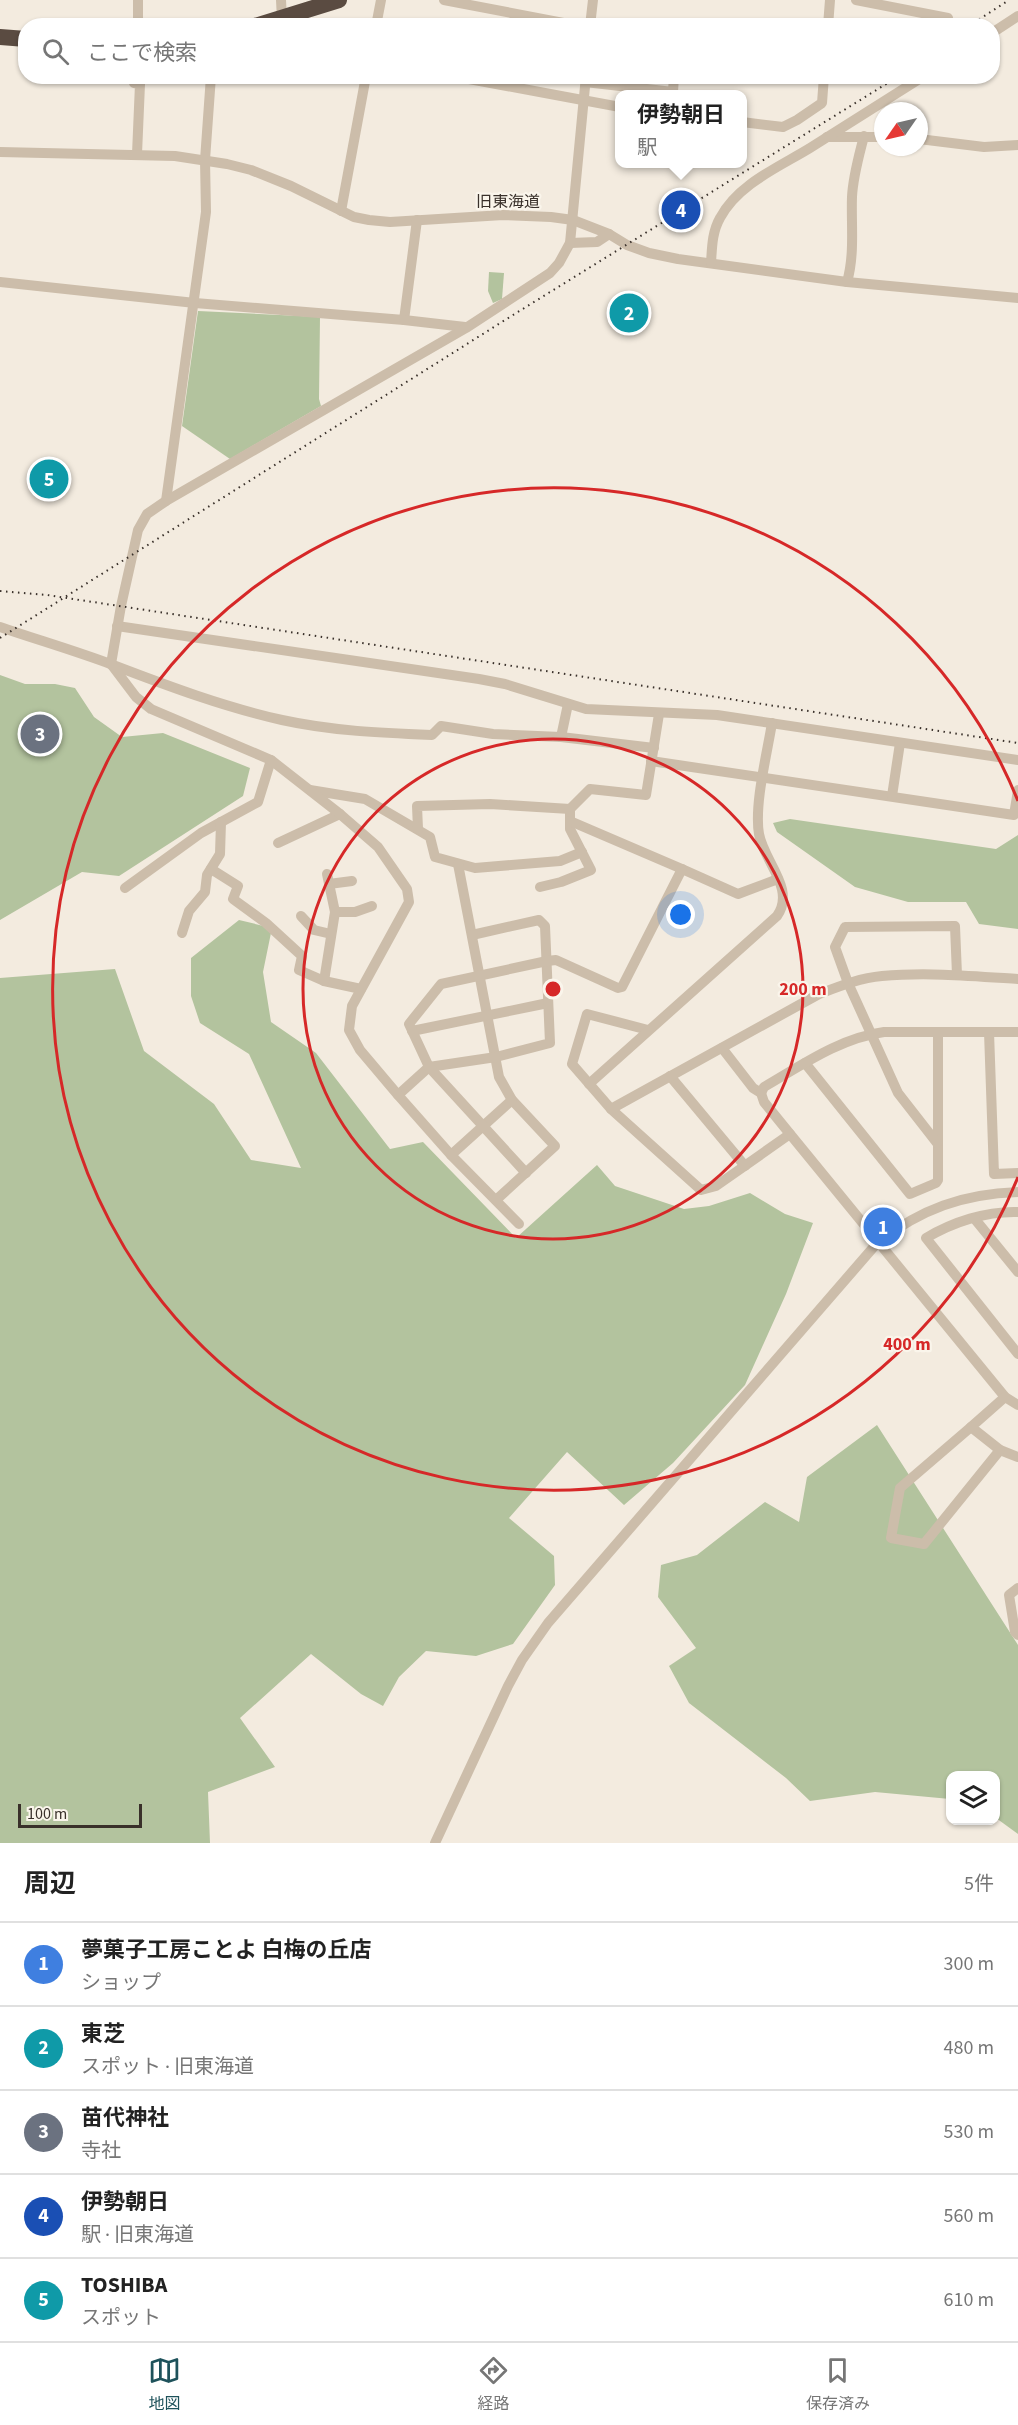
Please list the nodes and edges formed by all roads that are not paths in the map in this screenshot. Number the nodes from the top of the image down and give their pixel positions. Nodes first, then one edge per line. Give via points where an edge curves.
1 (138, 0) edge
2 (281, 0) edge
3 (339, 0) edge
4 (381, 0) edge
5 (444, 0) edge
6 (593, 0) edge
7 (830, 0) edge
8 (857, 0) edge
9 (1018, 16) edge
10 (138, 18) edge
11 (282, 18) edge
12 (285, 18) edge
13 (378, 18) edge
14 (537, 18) edge
15 (591, 18) edge
16 (829, 18) edge
17 (948, 18) dead end
18 (1000, 28) edge
19 (0, 37) edge
20 (18, 38) edge
21 (140, 84) edge
22 (210, 84) edge
23 (365, 84) edge
24 (493, 84) edge
25 (585, 84) edge
26 (619, 84) edge
27 (823, 84) edge
28 (911, 84) edge
29 (659, 90) edge
30 (583, 102) junction
31 (615, 106) edge
32 (747, 123) edge
33 (864, 136) junction
34 (827, 137) junction
35 (874, 137) edge
36 (928, 140) edge
37 (1018, 145) edge
38 (0, 152) edge
39 (137, 154) junction
40 (205, 160) junction
41 (341, 211) junction
42 (417, 220) junction
43 (573, 220) junction
44 (609, 234) junction
45 (570, 243) junction
46 (711, 263) junction
47 (0, 282) edge
48 (847, 282) junction
49 (1018, 298) edge
50 (195, 303) junction
51 (404, 320) junction
52 (466, 327) junction
53 (166, 501) junction
54 (117, 626) junction
55 (0, 627) edge
56 (111, 664) junction
57 (568, 704) junction
58 (659, 714) junction
59 (772, 723) junction
60 (561, 737) junction
61 (900, 743) junction
62 (654, 748) junction
63 (271, 760) junction
64 (1018, 760) edge
65 (651, 761) junction
66 (764, 778) junction
67 (310, 790) junction
68 (1018, 790) edge
69 (892, 796) junction
70 (570, 809) junction
71 (340, 814) junction
72 (570, 820) junction
73 (221, 822) junction
74 (418, 829) junction
75 (278, 843) dead end
76 (582, 852) junction
77 (458, 864) junction
78 (682, 868) junction
79 (211, 869) junction
80 (778, 879) junction
81 (352, 881) dead end
82 (540, 887) dead end
83 (125, 888) dead end
84 (372, 906) dead end
85 (335, 912) junction
86 (300, 916) dead end
87 (182, 933) dead end
88 (331, 933) junction
89 (471, 935) junction
90 (547, 962) junction
91 (480, 975) junction
92 (957, 975) junction
93 (1018, 979) edge
94 (324, 981) junction
95 (848, 983) junction
96 (361, 989) junction
97 (548, 1003) junction
98 (488, 1017) junction
99 (648, 1030) junction
100 (412, 1031) junction
101 (939, 1032) junction
102 (989, 1032) junction
103 (1018, 1032) edge
104 (870, 1034) junction
105 (722, 1048) junction
106 (496, 1057) junction
107 (805, 1063) junction
108 (429, 1067) junction
109 (670, 1076) junction
110 (589, 1084) junction
111 (761, 1093) junction
112 (398, 1095) junction
113 (512, 1100) junction
114 (611, 1109) junction
115 (482, 1127) junction
116 (790, 1134) junction
117 (549, 1139) junction
118 (937, 1143) junction
119 (563, 1147) dead end
120 (452, 1155) junction
121 (746, 1166) junction
122 (526, 1173) junction
123 (1018, 1173) edge
124 (1018, 1192) edge
125 (496, 1200) junction
126 (1018, 1212) edge
127 (974, 1218) junction
128 (519, 1224) dead end
129 (878, 1242) junction
130 (1018, 1272) edge
131 (1018, 1354) edge
132 (1005, 1397) junction
133 (1018, 1405) edge
134 (971, 1427) junction
135 (1000, 1450) junction
136 (1018, 1457) edge
137 (1018, 1588) edge
138 (1018, 1635) edge
139 (435, 1843) edge

1 - 10 street
2 - 11 street
3 - 12 highway
4 - 13 street
5 - 14 street
6 - 15 street
7 - 16 street
8 - 17 street
9 - 18 street
19 - 20 highway
21 - 39 street
22 - 40 street
23 - 41 street
24 - 30 street
25 - 30 street
26 - 29 street
27 - 32 street via 822,103 797,120 783,127
28 - 34 street
30 - 31 street
30 - 43 street
33 - 34 street
33 - 35 street
33 - 48 street via 852,195 851,267
34 - 46 street via 772,168 741,192 720,217 713,235
36 - 37 street via 984,147
38 - 39 street, 旧東海道
39 - 40 street, 旧東海道
40 - 41 street, 旧東海道 via 251,170
40 - 50 street via 206,212
41 - 42 street, 旧東海道 via 369,220
42 - 43 street, 旧東海道 via 503,215
42 - 51 street
43 - 44 street, 旧東海道
43 - 45 street
44 - 45 street via 597,242
44 - 46 street, 旧東海道 via 650,253
45 - 52 street via 549,273
46 - 48 street, 旧東海道
47 - 50 street
48 - 49 street, 旧東海道
50 - 51 street
50 - 53 street
51 - 52 street
52 - 53 street
53 - 54 street via 147,514 138,530
54 - 56 street
54 - 57 street via 479,679
55 - 56 street
56 - 60 street via 205,698 293,722 392,734 432,735 441,726 493,734
56 - 63 street via 136,697 151,709
57 - 58 street via 602,711
57 - 60 street
58 - 59 street
58 - 62 street
59 - 61 street
59 - 66 street
60 - 62 street
61 - 64 street
61 - 69 street
62 - 65 street
63 - 67 street
63 - 73 street via 258,802
65 - 66 street
65 - 70 street via 646,795 590,789
66 - 69 street
66 - 80 street via 759,833
67 - 71 street
67 - 74 street via 365,799
68 - 69 street via 1014,815
70 - 72 street
70 - 74 street via 490,804 417,806
71 - 75 street
71 - 96 street via 378,847 409,895 407,909
72 - 76 street via 570,830
72 - 78 street
73 - 79 street via 220,854
73 - 83 street
74 - 77 street via 430,837 435,857
76 - 77 street via 560,861 476,868
76 - 82 street via 591,870
77 - 89 street
78 - 80 street via 738,894
78 - 90 street via 622,987 556,960
79 - 87 street via 205,892 189,911
79 - 94 street via 238,886 233,899 302,956 299,970
80 - 99 street via 784,899 777,916
81 - 85 street via 328,879
84 - 85 street via 355,912
85 - 88 street
86 - 88 street via 314,930
88 - 94 street
89 - 90 street via 539,920 545,926
89 - 91 street
90 - 91 street
90 - 97 street
91 - 98 street
91 - 100 street via 441,984 409,1024
92 - 93 street
92 - 95 street via 881,976
92 - 95 street via 955,926 845,927 835,947
94 - 96 street
95 - 104 street
95 - 105 street via 819,994
96 - 112 street via 352,1006 349,1029 360,1050
97 - 98 street
97 - 106 street via 550,1043
98 - 100 street
98 - 106 street
99 - 110 street
99 - 110 street via 586,1014 572,1064
100 - 108 street
101 - 102 street
101 - 104 street
101 - 118 street
102 - 103 street
102 - 123 street via 994,1174
104 - 107 street
104 - 118 street via 898,1093
105 - 109 street
105 - 111 street
106 - 108 street
106 - 113 street via 500,1077
107 - 111 street via 764,1087
107 - 118 street via 910,1194 939,1180
108 - 112 street
108 - 115 street
109 - 114 street
109 - 121 street
110 - 114 street
111 - 116 street
112 - 120 street
113 - 115 street
113 - 117 street
114 - 121 street via 701,1190 716,1186
115 - 120 street
115 - 122 street
116 - 121 street
116 - 129 street
117 - 119 street via 554,1138
117 - 122 street via 555,1146
120 - 125 street
122 - 125 street
124 - 129 street via 934,1207
125 - 128 street
126 - 127 street
127 - 130 street
127 - 131 street via 926,1238
129 - 132 street
129 - 139 street via 548,1623 508,1686
132 - 133 street
132 - 134 street
134 - 135 street
134 - 135 street via 900,1488 891,1538 924,1544
135 - 136 street
137 - 138 street via 1009,1595

